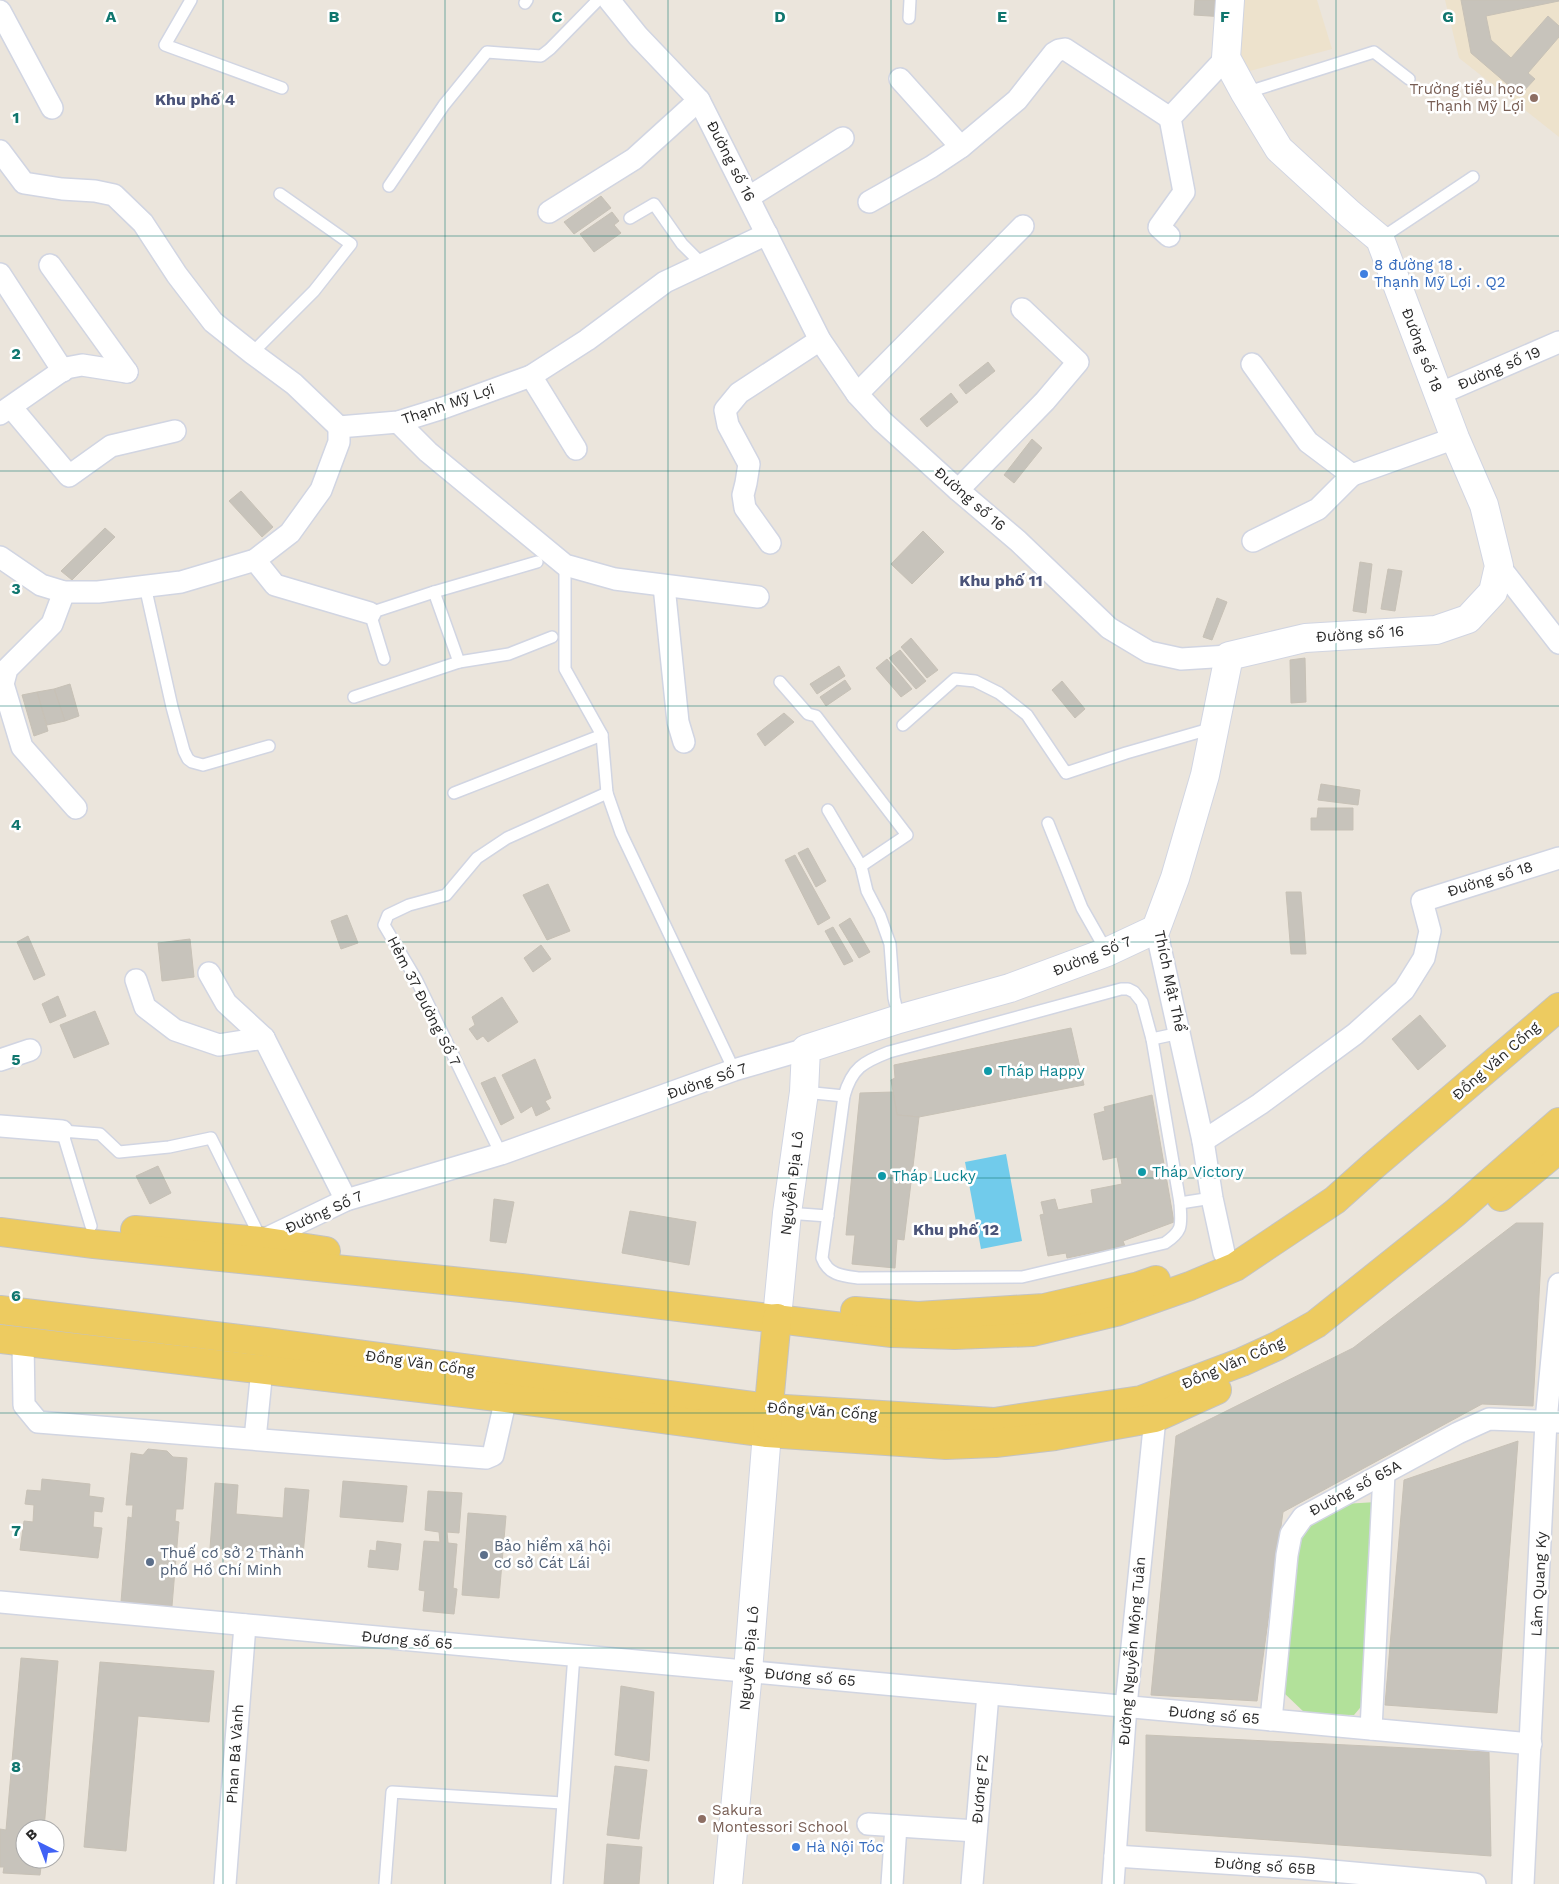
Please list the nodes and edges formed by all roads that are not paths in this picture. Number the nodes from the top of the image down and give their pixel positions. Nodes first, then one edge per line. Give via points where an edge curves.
1 (191, 0) edge
2 (598, 0) edge
3 (609, 0) edge
4 (910, 0) edge
5 (1230, 0) edge
6 (0, 11) edge
7 (908, 18) dead end
8 (1226, 58) junction
9 (900, 79) dead end
10 (1409, 79) dead end
11 (282, 88) dead end
12 (1244, 93) junction
13 (700, 100) junction
14 (52, 108) dead end
15 (1170, 118) junction
16 (842, 138) dead end
17 (961, 147) junction
18 (0, 151) edge
19 (1473, 177) dead end
20 (389, 186) dead end
21 (280, 194) dead end
22 (749, 197) junction
23 (869, 202) dead end
24 (549, 212) dead end
25 (630, 218) dead end
26 (1023, 226) dead end
27 (767, 234) junction
28 (1169, 236) dead end
29 (1380, 239) junction
30 (50, 265) dead end
31 (703, 265) junction
32 (0, 274) edge
33 (1022, 309) dead end
34 (820, 340) junction
35 (1559, 342) edge
36 (252, 353) junction
37 (1252, 364) dead end
38 (63, 371) junction
39 (531, 376) junction
40 (857, 394) junction
41 (1439, 394) junction
42 (6, 410) edge
43 (398, 422) junction
44 (339, 427) junction
45 (174, 431) dead end
46 (1455, 438) junction
47 (576, 449) dead end
48 (1352, 475) junction
49 (958, 490) junction
50 (1253, 541) dead end
51 (770, 543) dead end
52 (0, 557) edge
53 (255, 560) junction
54 (537, 562) dead end
55 (565, 565) junction
56 (1499, 566) junction
57 (145, 586) junction
58 (664, 586) junction
59 (64, 592) junction
60 (434, 592) junction
61 (758, 597) dead end
62 (370, 613) junction
63 (552, 637) dead end
64 (1559, 643) edge
65 (1229, 656) junction
66 (384, 659) dead end
67 (459, 662) junction
68 (780, 682) dead end
69 (354, 697) dead end
70 (903, 725) dead end
71 (1213, 728) junction
72 (602, 735) junction
73 (684, 742) dead end
74 (269, 746) dead end
75 (454, 793) dead end
76 (607, 793) junction
77 (76, 808) dead end
78 (828, 810) dead end
79 (1048, 823) dead end
80 (1559, 858) edge
81 (861, 866) junction
82 (1156, 929) junction
83 (1107, 952) junction
84 (209, 973) dead end
85 (136, 980) dead end
86 (1559, 990) edge
87 (1559, 1007) edge
88 (899, 1019) junction
89 (1180, 1034) junction
90 (264, 1038) junction
91 (1152, 1040) junction
92 (806, 1049) junction
93 (30, 1050) dead end
94 (0, 1060) edge
95 (734, 1070) junction
96 (804, 1092) junction
97 (844, 1096) junction
98 (0, 1126) edge
99 (62, 1131) junction
100 (1558, 1132) edge
101 (1203, 1141) junction
102 (501, 1154) junction
103 (1212, 1198) junction
104 (346, 1200) junction
105 (1180, 1203) junction
106 (788, 1213) junction
107 (0, 1214) edge
108 (828, 1216) junction
109 (91, 1226) junction
110 (0, 1232) edge
111 (260, 1251) junction
112 (1224, 1252) junction
113 (1559, 1284) edge
114 (13, 1312) edge
115 (777, 1318) junction
116 (11, 1341) edge
117 (265, 1342) junction
118 (262, 1369) junction
119 (508, 1386) junction
120 (1155, 1418) junction
121 (768, 1420) junction
122 (1553, 1421) edge
123 (255, 1439) junction
124 (1384, 1474) junction
125 (0, 1602) edge
126 (245, 1625) junction
127 (574, 1655) junction
128 (748, 1671) junction
129 (988, 1694) junction
130 (1126, 1706) junction
131 (1271, 1720) junction
132 (1371, 1729) junction
133 (1531, 1744) junction
134 (562, 1803) junction
135 (868, 1824) dead end
136 (896, 1826) junction
137 (976, 1831) junction
138 (1115, 1856) junction
139 (225, 1884) edge
140 (385, 1884) edge
141 (557, 1884) edge
142 (728, 1884) edge
143 (892, 1884) edge
144 (972, 1884) edge
145 (1112, 1884) edge
146 (1475, 1884) edge
147 (1523, 1884) edge

1 - 11 lane via 165,45
2 - 20 lane via 541,56 487,52 444,105
3 - 13 street, Đường số 16 via 638,36
4 - 7 lane
5 - 8 street
6 - 14 street
8 - 12 street, Đường số 18
8 - 15 street
9 - 17 street
10 - 12 lane via 1374,52
12 - 29 street, Đường số 18 via 1279,149
13 - 22 street, Đường số 16
13 - 24 street via 634,159
15 - 17 street via 1065,49 1054,53 1017,100
15 - 28 street via 1184,192 1159,227
16 - 22 street
17 - 23 street
18 - 36 street via 24,183 114,194 144,223 177,275 213,322
19 - 29 lane
21 - 36 lane via 351,244 314,291
22 - 27 street, Đường số 16
25 - 31 lane via 654,204 682,244
26 - 40 street
27 - 31 street, Thạnh Mỹ Lợi
27 - 34 street, Đường số 16
29 - 41 street, Đường số 18
30 - 38 street via 127,372 82,365
31 - 39 street, Thạnh Mỹ Lợi via 665,282 587,340
32 - 38 street
33 - 49 street via 1078,362 1045,401
34 - 40 street, Đường số 16
34 - 51 street via 739,394 725,410 728,425 748,464 743,495 745,508
35 - 41 street, Đường số 19
36 - 44 street via 294,384
37 - 48 street via 1308,442
38 - 42 street
39 - 43 street, Thạnh Mỹ Lợi
39 - 47 street
40 - 49 street, Đường số 16
41 - 46 street, Đường số 18
42 - 45 street via 69,476 110,446
43 - 44 street, Thạnh Mỹ Lợi
43 - 55 street via 428,452
44 - 53 street via 338,442 321,490 290,533
46 - 48 street
46 - 56 street, Đường số 18 via 1484,505
48 - 50 street via 1318,509
49 - 65 street, Đường số 16 via 1018,541 1108,628 1149,652 1182,659
52 - 59 street via 41,585
53 - 57 street via 181,582
53 - 62 street via 275,585
54 - 60 lane
55 - 58 street via 615,579
55 - 72 lane via 565,669
56 - 64 street, Đường số 18
56 - 65 street, Đường số 16 via 1493,592 1468,619 1436,630 1305,638
57 - 59 street via 98,592
57 - 74 lane via 172,708 188,759 203,765
58 - 61 street
58 - 73 street via 678,722
59 - 77 street via 52,624 7,669 3,684 22,747
60 - 62 lane
60 - 67 lane
62 - 66 lane
63 - 67 lane via 509,654
65 - 71 street, Thích Mật Thể
67 - 69 lane
68 - 81 lane via 808,714 816,716 907,835
70 - 71 lane via 955,679 975,681 998,693 1027,715 1066,773
71 - 82 street, Thích Mật Thể via 1205,775 1175,878
72 - 75 lane
72 - 76 lane
76 - 95 lane via 621,833
76 - 102 lane, Hẻm 37 Đường Số 7 via 507,838 478,858 446,895 409,905 388,915 384,924 416,980
78 - 81 lane
79 - 83 lane via 1082,908
80 - 101 street, Đường số 18 via 1422,901 1430,931 1424,958 1404,990 1355,1034 1260,1104
81 - 88 lane via 867,891 890,944
82 - 83 street, Đường Số 7
82 - 89 street, Thích Mật Thể
83 - 88 street, Đường Số 7 via 1010,988
84 - 90 street via 226,1003
85 - 90 street via 145,1007 175,1030 219,1046
86 - 112 main road, Đồng Văn Cống via 1353,1167 1280,1221
87 - 115 main road, Đồng Văn Cống via 1336,1200 1235,1267 1190,1286 1116,1312 1033,1332 892,1333
88 - 92 street, Đường Số 7
89 - 91 lane
89 - 101 street, Thích Mật Thể
90 - 104 street
91 - 97 lane via 1142,1002 1134,992 1121,989 882,1054 860,1066 849,1080
91 - 105 lane
92 - 95 street, Đường Số 7
92 - 96 street, Nguyễn Địa Lô
93 - 94 street
95 - 102 street, Đường Số 7
96 - 97 lane
96 - 106 street, Nguyễn Địa Lô
97 - 108 lane
98 - 99 street
99 - 109 lane
99 - 111 lane via 100,1134 119,1152 211,1138
100 - 120 main road, Đồng Văn Cống via 1372,1304 1297,1355
100 - 121 main road, Đồng Văn Cống via 1316,1324 1277,1346 1141,1400 994,1422
101 - 103 street, Thích Mật Thể
102 - 104 street, Đường Số 7
103 - 105 lane
103 - 112 street, Thích Mật Thể
104 - 111 street, Đường Số 7
105 - 108 lane via 1181,1226 1177,1235 1165,1243 1022,1277 859,1278 838,1275 824,1264 822,1258
106 - 108 lane
106 - 115 street, Nguyễn Địa Lô
107 - 109 main road, Đồng Văn Cống
109 - 111 main road, Đồng Văn Cống
110 - 111 main road, Đồng Văn Cống
111 - 115 main road, Đồng Văn Cống via 522,1288
112 - 115 main road, Đồng Văn Cống via 1139,1286 1044,1308 918,1316 816,1310
113 - 122 street, Lâm Quang Ky
114 - 116 main road
114 - 117 main road, Đồng Văn Cống
115 - 121 main road
116 - 118 main road, Đồng Văn Cống
116 - 123 street via 24,1405 38,1422
117 - 118 main road
117 - 119 main road, Đồng Văn Cống
118 - 119 main road, Đồng Văn Cống
118 - 123 street
119 - 121 main road, Đồng Văn Cống
119 - 123 street via 493,1455 486,1458
120 - 121 main road, Đồng Văn Cống via 1055,1436 946,1445
120 - 130 street, Đường Nguyễn Mộng Tuân
121 - 128 street, Nguyễn Địa Lô
122 - 124 street, Đường số 65A via 1489,1419
122 - 133 street, Lâm Quang Ky
124 - 131 street, Đường số 65A via 1303,1517 1291,1534
124 - 132 street
125 - 126 street, Đương số 65
126 - 127 street, Đương số 65
126 - 139 street, Phan Bá Vành
127 - 128 street, Đương số 65
127 - 134 lane
128 - 129 street, Đương số 65
128 - 142 street, Nguyễn Địa Lô
129 - 130 street, Đương số 65
129 - 137 street, Đương F2
130 - 131 street, Đương số 65
130 - 138 street, Đường Nguyễn Mộng Tuân
131 - 132 street, Đương số 65
132 - 133 street, Đương số 65
133 - 147 street, Lâm Quang Ky
134 - 140 lane via 392,1792
134 - 141 lane
135 - 136 street
136 - 137 street
136 - 143 street
137 - 144 street, Đương F2
138 - 145 street, Đường Nguyễn Mộng Tuân
138 - 146 street, Đường số 65B

